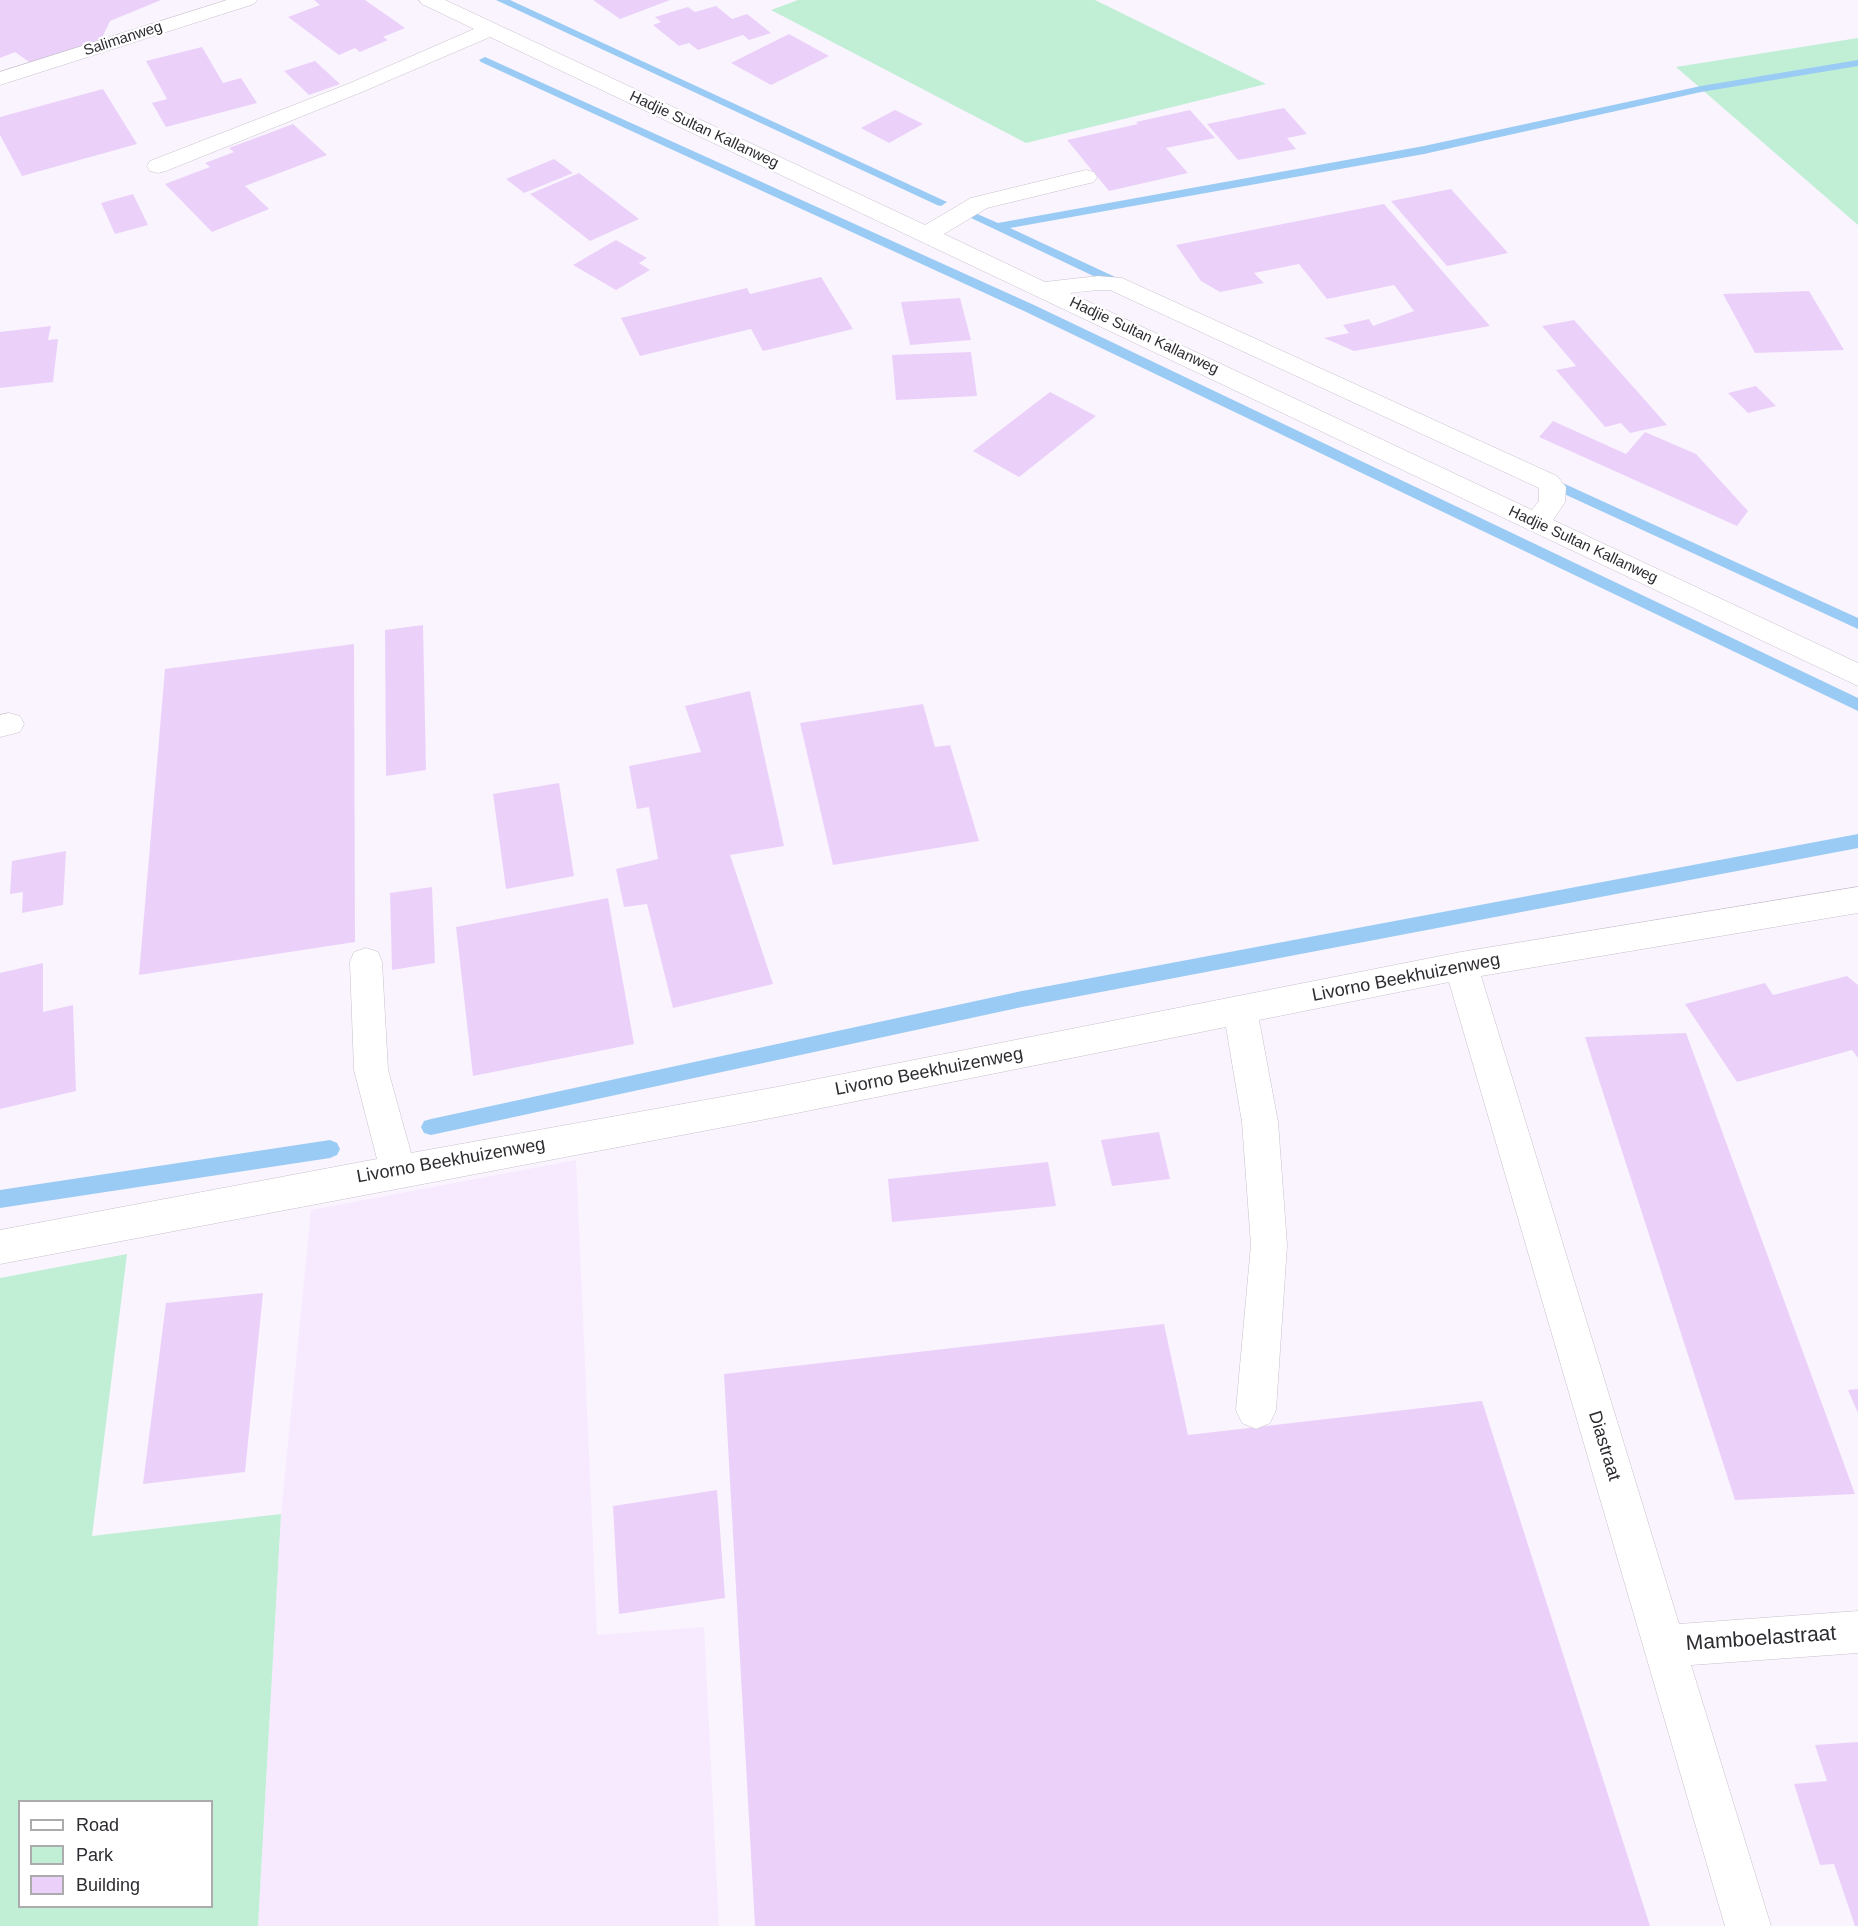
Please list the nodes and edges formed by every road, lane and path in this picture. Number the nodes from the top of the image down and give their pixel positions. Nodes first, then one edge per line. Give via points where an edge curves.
1 (247, 0) edge
2 (429, 0) edge
3 (491, 29) junction
4 (0, 79) edge
5 (158, 166) dead end
6 (1086, 177) dead end
7 (927, 234) junction
8 (1043, 289) junction
9 (1537, 523) junction
10 (1858, 675) edge
11 (1854, 905) edge
12 (366, 962) dead end
13 (1461, 966) junction
14 (1240, 1010) junction
15 (398, 1171) junction
16 (0, 1247) edge
17 (1256, 1410) dead end
18 (1858, 1632) edge
19 (1664, 1646) junction
20 (1748, 1926) edge

1 - 4 street, Salimanweg
2 - 3 street, Hadjie Sultan Kallanweg
3 - 5 street via 356,88
3 - 7 street, Hadjie Sultan Kallanweg
6 - 7 street via 979,204
7 - 8 street, Hadjie Sultan Kallanweg
8 - 9 street, Hadjie Sultan Kallanweg
8 - 9 street via 1112,283 1548,482 1553,488 1552,502
9 - 10 street, Hadjie Sultan Kallanweg
11 - 13 street, Livorno Beekhuizenweg
12 - 15 street via 371,1070
13 - 14 street, Livorno Beekhuizenweg
13 - 19 street, Diastraat
14 - 15 street, Livorno Beekhuizenweg via 777,1102
14 - 17 street via 1260,1122 1269,1245
15 - 16 street, Livorno Beekhuizenweg
18 - 19 street, Mamboelastraat
19 - 20 street, Diastraat

